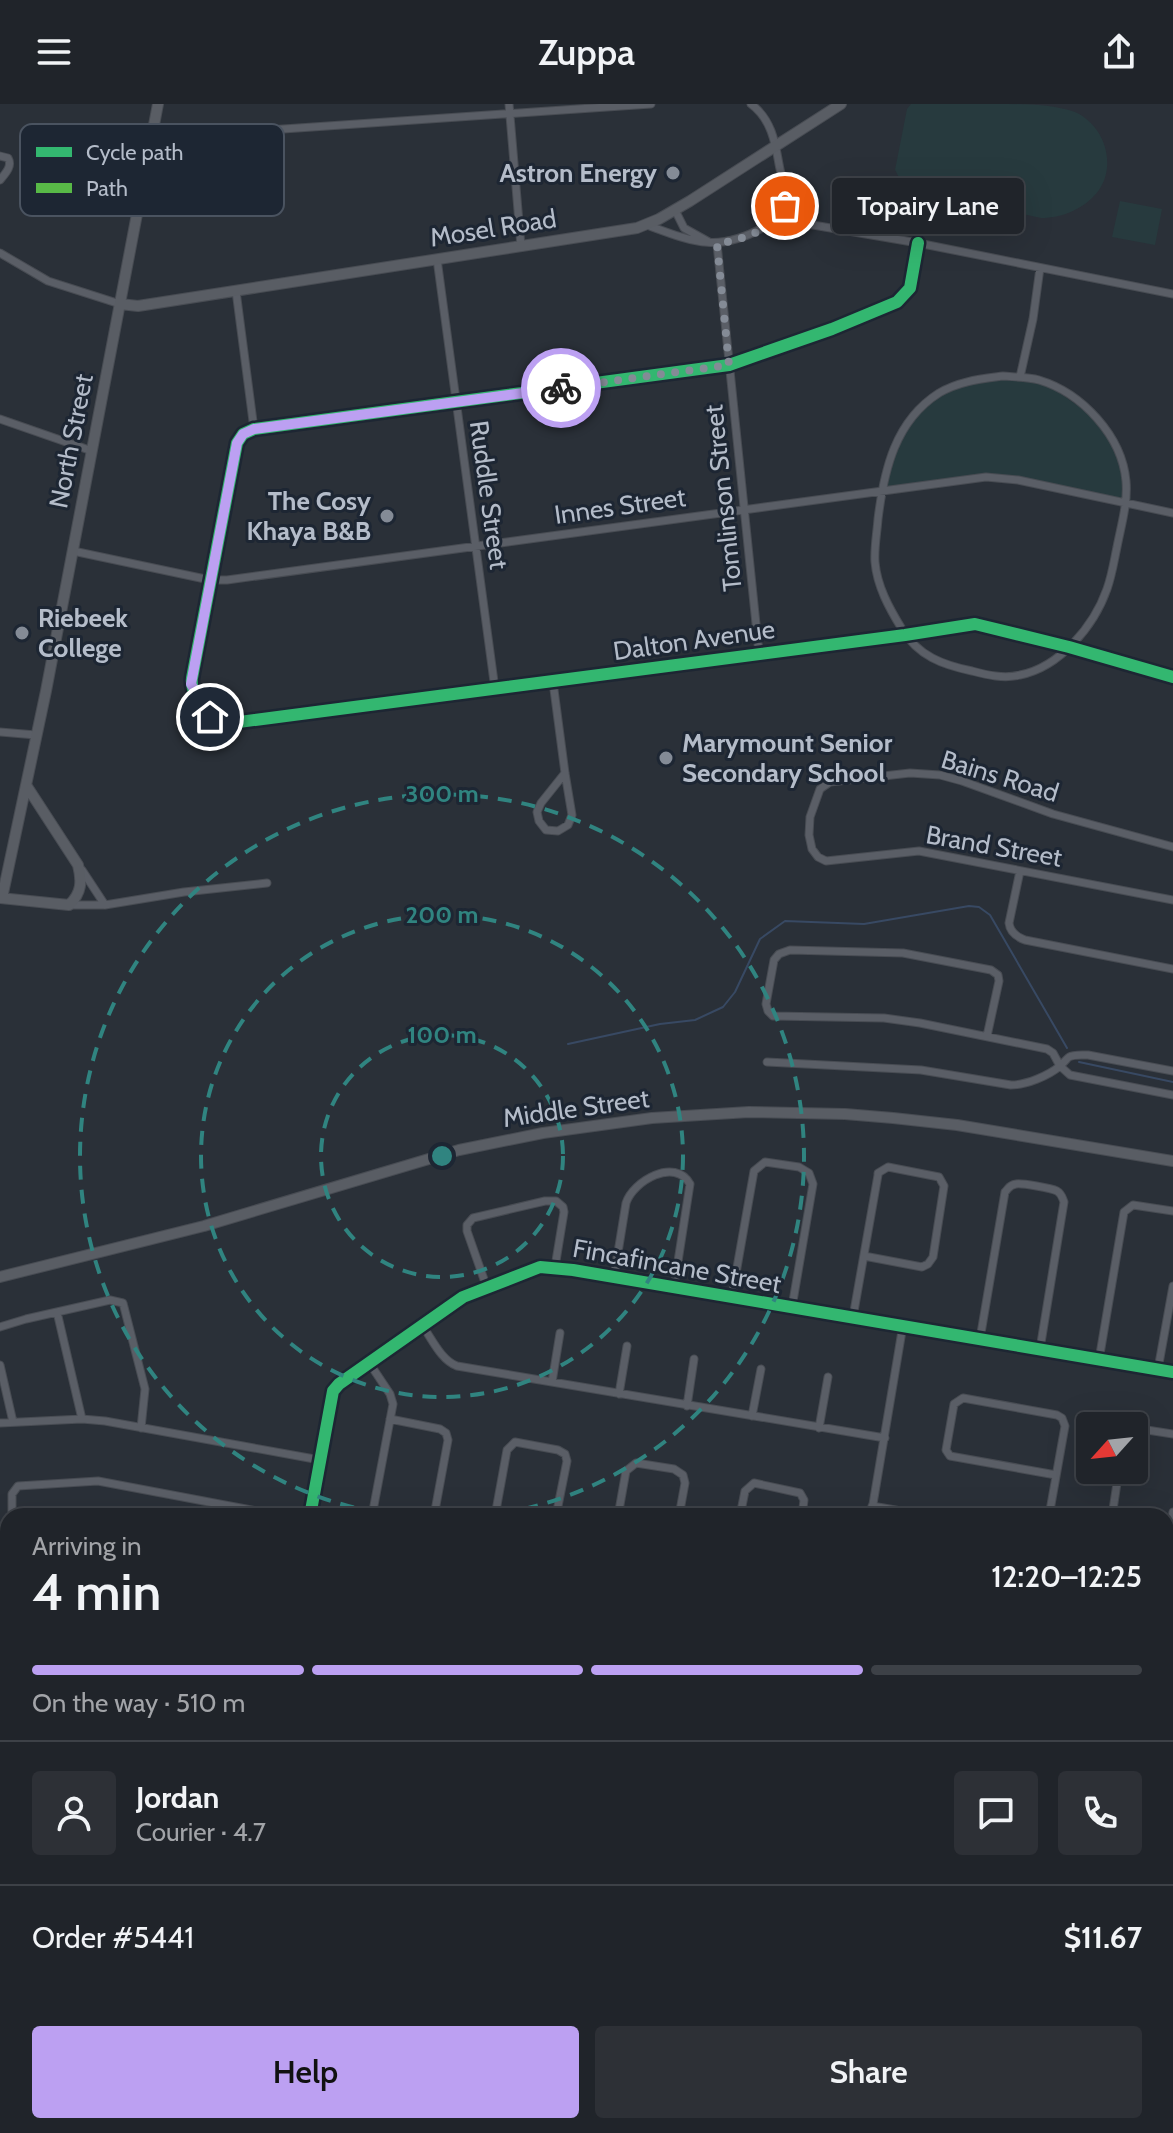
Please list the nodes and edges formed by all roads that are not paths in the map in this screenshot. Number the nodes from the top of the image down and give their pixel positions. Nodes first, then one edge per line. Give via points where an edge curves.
1 (158, 104) edge
2 (509, 104) edge
3 (651, 104) edge
4 (751, 104) edge
5 (841, 104) edge
6 (510, 114) junction
7 (154, 124) edge
8 (284, 129) edge
9 (777, 147) junction
10 (0, 156) edge
11 (0, 180) edge
12 (785, 191) junction
13 (675, 210) junction
14 (137, 216) edge
15 (778, 219) junction
16 (647, 225) junction
17 (820, 225) junction
18 (918, 243) junction
19 (714, 244) junction
20 (521, 246) junction
21 (0, 253) edge
22 (437, 259) junction
23 (1040, 268) junction
24 (236, 291) junction
25 (1173, 294) edge
26 (120, 304) junction
27 (729, 365) junction
28 (1020, 377) junction
29 (457, 402) junction
30 (0, 419) edge
31 (254, 429) junction
32 (92, 451) junction
33 (881, 492) junction
34 (1125, 503) junction
35 (744, 509) junction
36 (1173, 513) edge
37 (476, 545) junction
38 (73, 551) junction
39 (210, 580) junction
40 (905, 635) junction
41 (1069, 647) junction
42 (759, 653) junction
43 (1173, 677) edge
44 (553, 682) junction
45 (495, 689) junction
46 (0, 732) edge
47 (36, 735) junction
48 (565, 773) junction
49 (26, 785) junction
50 (1173, 847) edge
51 (812, 849) joint
52 (78, 865) junction
53 (1020, 871) junction
54 (267, 883) dead end
55 (1, 898) edge
56 (1173, 900) edge
57 (69, 905) junction
58 (105, 905) junction
59 (1173, 969) edge
60 (987, 1036) junction
61 (767, 1062) dead end
62 (1060, 1066) junction
63 (1173, 1071) edge
64 (1173, 1095) edge
65 (1173, 1161) edge
66 (1173, 1211) edge
67 (864, 1256) junction
68 (555, 1267) junction
69 (0, 1277) edge
70 (614, 1277) junction
71 (1173, 1286) edge
72 (674, 1287) junction
73 (487, 1288) junction
74 (732, 1296) junction
75 (792, 1307) junction
76 (57, 1312) junction
77 (853, 1317) junction
78 (422, 1325) junction
79 (903, 1325) junction
80 (0, 1327) edge
81 (560, 1333) dead end
82 (980, 1339) junction
83 (627, 1346) dead end
84 (1040, 1349) junction
85 (694, 1359) dead end
86 (1099, 1360) junction
87 (368, 1361) junction
88 (0, 1365) edge
89 (761, 1369) dead end
90 (1158, 1369) junction
91 (1173, 1372) edge
92 (828, 1377) dead end
93 (552, 1382) junction
94 (619, 1394) junction
95 (687, 1406) junction
96 (752, 1416) junction
97 (82, 1419) junction
98 (390, 1419) junction
99 (13, 1422) junction
100 (0, 1423) edge
101 (141, 1428) junction
102 (819, 1428) junction
103 (1148, 1430) edge
104 (1173, 1434) edge
105 (885, 1438) junction
106 (320, 1460) junction
107 (1056, 1475) junction
108 (1117, 1484) edge
109 (872, 1506) joint
110 (12, 1508) edge
111 (225, 1508) edge
112 (311, 1508) edge
113 (373, 1508) edge
114 (435, 1508) edge
115 (496, 1508) edge
116 (557, 1508) edge
117 (619, 1508) edge
118 (680, 1508) edge
119 (742, 1508) edge
120 (803, 1508) edge
121 (884, 1508) edge
122 (1050, 1508) edge
123 (1113, 1508) edge

1 - 7 street, North Street
2 - 6 street
3 - 6 street
4 - 9 street via 772,130
5 - 9 street, Mosel Road
6 - 8 street
6 - 20 street
9 - 12 street
9 - 13 street, Mosel Road
10 - 11 street via 10,164
12 - 15 street
12 - 17 street via 796,210
13 - 16 street, Mosel Road
13 - 19 street via 684,228
14 - 26 street, North Street
15 - 17 street
15 - 19 street via 736,240
16 - 19 street
16 - 20 street, Mosel Road
17 - 18 street
18 - 23 street
18 - 27 street via 910,288 897,302
19 - 27 street, Tomlinson Street
20 - 22 street, Mosel Road
21 - 26 street via 48,281
22 - 24 street, Mosel Road
22 - 29 street, Ruddle Street
23 - 25 street
23 - 28 street
24 - 26 street, Mosel Road
24 - 31 street
26 - 32 street, North Street
27 - 29 street
27 - 35 street, Tomlinson Street
28 - 33 street via 969,380 925,404 896,441
28 - 34 street via 1055,387 1095,416 1119,455
29 - 31 street
29 - 37 street, Ruddle Street
30 - 32 street
31 - 39 street via 237,443
32 - 38 street, North Street
33 - 34 street, Innes Street via 995,478
33 - 35 street, Innes Street
33 - 40 street via 877,571
34 - 36 street, Innes Street
34 - 41 street via 1107,588 1096,613
35 - 37 street, Innes Street
35 - 42 street, Tomlinson Street
37 - 39 street, Innes Street
37 - 45 street, Ruddle Street
38 - 39 street, Innes Street
38 - 47 street, North Street
39 - 45 street, Dalton Avenue via 191,684 216,724
40 - 41 street, Dalton Avenue via 975,624
40 - 41 street via 926,656 994,676 1020,676
40 - 42 street, Dalton Avenue
41 - 43 street, Dalton Avenue
42 - 44 street, Dalton Avenue
44 - 45 street, Dalton Avenue
44 - 48 street
46 - 47 street
47 - 49 street, North Street
48 - 48 street via 537,812 541,825 550,831 565,827 572,815
49 - 52 street
49 - 55 street, North Street
50 - 51 street, Bains Road via 1053,814 962,781 910,773 827,783 817,794 810,817
51 - 53 street, Brand Street via 826,861 919,851
52 - 57 street via 81,887
52 - 58 street
53 - 56 street, Brand Street
53 - 59 street via 1009,923 1017,937
54 - 58 street
55 - 57 street
57 - 58 street
60 - 60 street via 884,1018 775,1017 766,1004 774,960 790,950 882,951 991,970 999,981
60 - 62 street via 1047,1049
61 - 62 street via 921,1070 1015,1086
62 - 63 street via 1070,1056 1083,1055
62 - 64 street via 1070,1075
65 - 69 street, Middle Street via 979,1129 845,1114 652,1118 459,1150 204,1226
66 - 86 street via 1133,1205 1124,1212
67 - 67 street via 880,1171 888,1167 939,1177 943,1200 930,1262 922,1267
67 - 77 street
68 - 70 street, Fincafincane Street
68 - 73 street, Fincafincane Street via 534,1269
68 - 73 street via 564,1214 556,1201 473,1218 467,1231
70 - 72 street, Fincafincane Street
70 - 72 street via 630,1193 658,1174 680,1173 690,1184
71 - 90 street
72 - 74 street, Fincafincane Street
73 - 78 street, Fincafincane Street via 463,1297
74 - 75 street, Fincafincane Street
74 - 75 street via 755,1169 765,1162 799,1167 813,1184
75 - 77 street, Fincafincane Street
76 - 80 street
76 - 97 street
76 - 101 street via 110,1300 125,1305 145,1389
77 - 79 street, Fincafincane Street
78 - 87 street, Fincafincane Street
78 - 93 street via 454,1365
79 - 82 street, Fincafincane Street
79 - 105 street
81 - 93 street
82 - 84 street, Fincafincane Street
82 - 84 street via 1005,1192 1015,1184 1052,1189 1064,1202
83 - 94 street
84 - 86 street, Fincafincane Street
85 - 95 street
86 - 90 street, Fincafincane Street
87 - 98 street via 391,1396
87 - 106 street, Fincafincane Street via 333,1391
88 - 99 street
89 - 96 street
90 - 91 street, Fincafincane Street
92 - 102 street
93 - 94 street
94 - 95 street
95 - 96 street
96 - 102 street
97 - 99 street
97 - 101 street
98 - 113 street
98 - 114 street via 447,1435
99 - 100 street
101 - 106 street
102 - 105 street
103 - 104 street
105 - 109 street
106 - 112 street, Fincafincane Street
107 - 107 street via 1065,1426 1061,1417 963,1398 954,1404 946,1450 950,1456
107 - 122 street
108 - 123 street
109 - 121 street
110 - 111 street via 18,1486 83,1480
115 - 116 street via 507,1450 515,1442 566,1456
117 - 118 street via 626,1471 636,1463 683,1475
119 - 120 street via 745,1491 756,1483 799,1492

